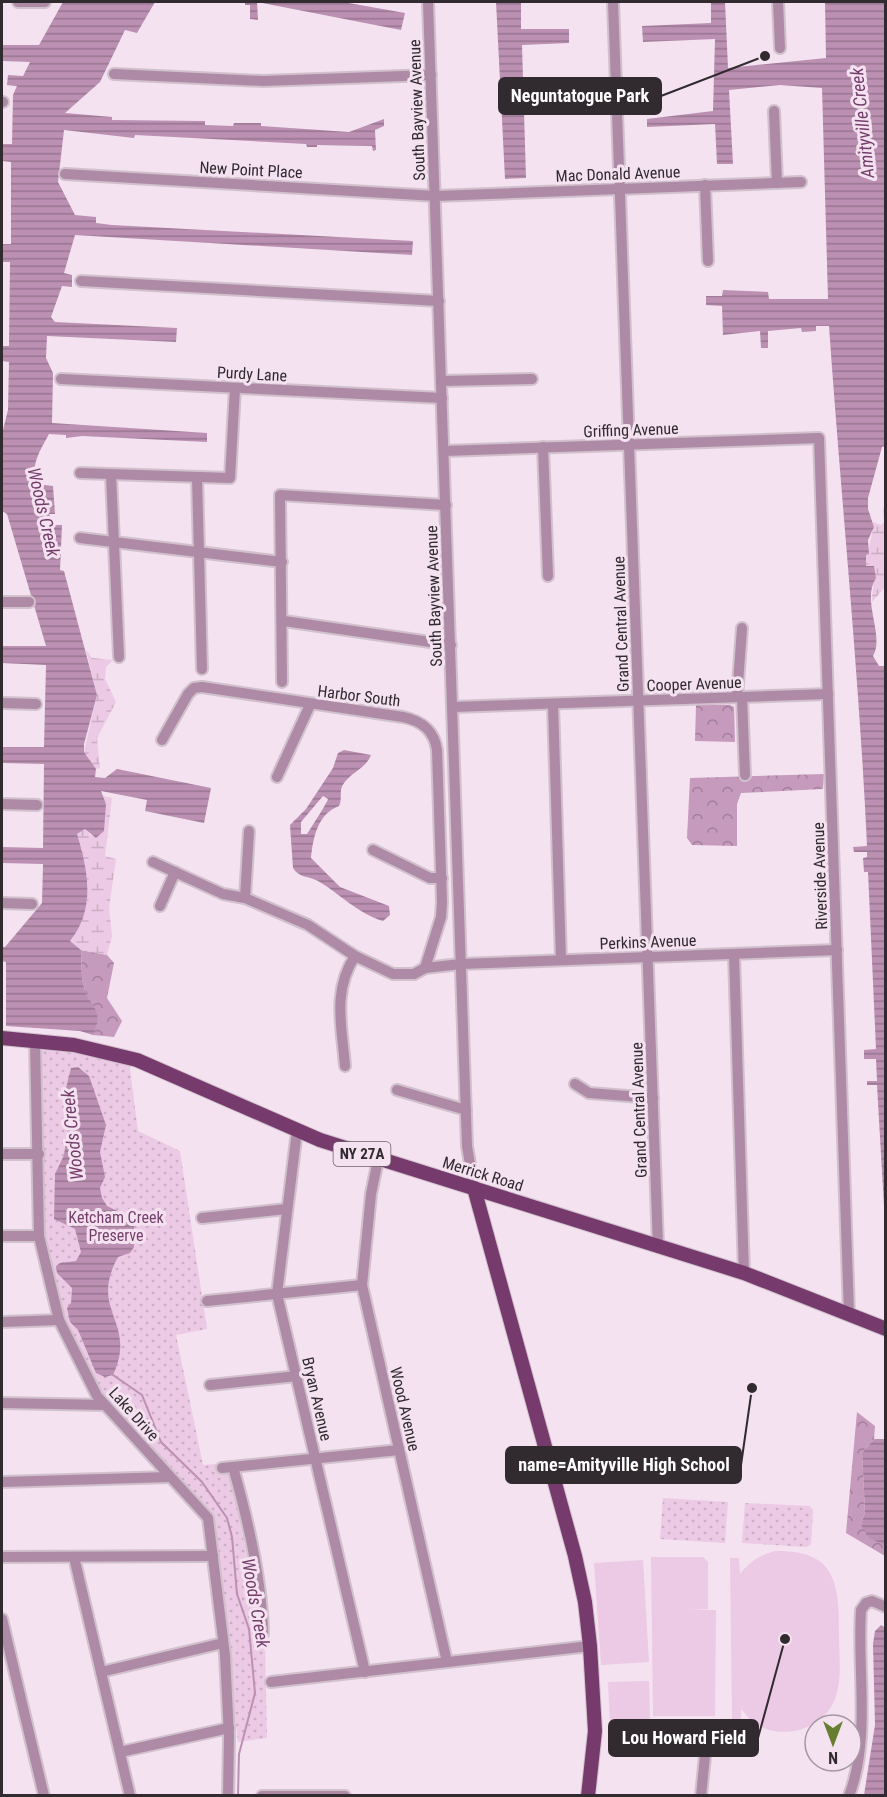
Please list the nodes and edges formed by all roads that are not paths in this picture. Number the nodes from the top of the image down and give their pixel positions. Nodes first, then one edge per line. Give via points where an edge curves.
1 (18, 2) edge
2 (45, 2) edge
3 (428, 2) edge
4 (613, 2) edge
5 (778, 2) edge
6 (780, 48) dead end
7 (114, 74) dead end
8 (431, 75) junction
9 (616, 87) junction
10 (523, 88) dead end
11 (774, 111) dead end
12 (65, 174) dead end
13 (801, 182) dead end
14 (777, 183) junction
15 (705, 185) junction
16 (621, 188) junction
17 (436, 196) junction
18 (708, 261) dead end
19 (81, 281) dead end
20 (440, 301) junction
21 (61, 379) dead end
22 (532, 379) dead end
23 (442, 381) junction
24 (234, 388) junction
25 (442, 398) junction
26 (819, 438) joint
27 (630, 445) junction
28 (543, 447) junction
29 (444, 450) junction
30 (80, 473) dead end
31 (111, 475) junction
32 (197, 477) junction
33 (446, 505) junction
34 (80, 538) dead end
35 (115, 542) junction
36 (199, 552) junction
37 (282, 562) junction
38 (548, 576) dead end
39 (2, 602) edge
40 (29, 602) dead end
41 (284, 621) junction
42 (742, 628) dead end
43 (451, 645) junction
44 (119, 657) dead end
45 (202, 669) dead end
46 (282, 682) dead end
47 (828, 694) junction
48 (739, 697) junction
49 (639, 701) junction
50 (2, 703) edge
51 (36, 704) dead end
52 (553, 704) junction
53 (310, 705) junction
54 (453, 707) junction
55 (162, 740) dead end
56 (745, 775) dead end
57 (277, 777) dead end
58 (2, 804) edge
59 (38, 805) dead end
60 (249, 831) dead end
61 (373, 850) dead end
62 (153, 862) dead end
63 (175, 872) junction
64 (442, 878) junction
65 (245, 898) junction
66 (2, 903) edge
67 (32, 904) dead end
68 (160, 906) dead end
69 (837, 950) junction
70 (734, 954) junction
71 (355, 956) junction
72 (648, 957) junction
73 (561, 960) junction
74 (461, 964) junction
75 (425, 968) junction
76 (2, 1038) edge
77 (35, 1041) junction
78 (345, 1066) dead end
79 (575, 1084) dead end
80 (396, 1090) dead end
81 (653, 1098) junction
82 (466, 1110) junction
83 (297, 1131) junction
84 (2, 1154) edge
85 (39, 1154) junction
86 (378, 1160) junction
87 (474, 1188) junction
88 (286, 1209) junction
89 (202, 1218) dead end
90 (2, 1236) edge
91 (39, 1236) junction
92 (658, 1246) junction
93 (744, 1273) junction
94 (362, 1285) junction
95 (277, 1294) junction
96 (207, 1301) dead end
97 (849, 1313) junction
98 (59, 1320) junction
99 (2, 1322) edge
100 (885, 1329) edge
101 (297, 1376) junction
102 (210, 1385) dead end
103 (2, 1403) edge
104 (105, 1405) junction
105 (399, 1450) junction
106 (315, 1459) junction
107 (170, 1477) junction
108 (2, 1482) edge
109 (213, 1556) junction
110 (2, 1557) edge
111 (74, 1557) junction
112 (885, 1608) edge
113 (2, 1619) edge
114 (263, 1634) dead end
115 (223, 1642) junction
116 (590, 1646) junction
117 (447, 1662) junction
118 (101, 1672) junction
119 (365, 1672) junction
120 (270, 1682) dead end
121 (229, 1728) junction
122 (707, 1736) dead end
123 (120, 1752) junction
124 (44, 1796) edge
125 (130, 1796) edge
126 (228, 1796) edge
127 (262, 1796) edge
128 (345, 1796) edge
129 (588, 1796) edge
130 (701, 1796) edge
131 (849, 1796) edge

1 - 2 street
3 - 8 street, South Bayview Avenue
4 - 9 street, Grand Central Avenue
5 - 6 street
7 - 8 street via 263,81
8 - 17 street, South Bayview Avenue
9 - 10 street
9 - 16 street, Grand Central Avenue
11 - 14 street
12 - 17 street, New Point Place
13 - 14 street, Mac Donald Avenue
14 - 15 street, Mac Donald Avenue
15 - 16 street, Mac Donald Avenue
15 - 18 street
16 - 17 street, Mac Donald Avenue
16 - 27 street, Grand Central Avenue
17 - 20 street, South Bayview Avenue
19 - 20 street
20 - 23 street, South Bayview Avenue
21 - 24 street, Purdy Lane
22 - 23 street
23 - 25 street, South Bayview Avenue
24 - 25 street, Purdy Lane
24 - 32 street via 230,478
25 - 29 street, South Bayview Avenue
26 - 27 street, Griffing Avenue
26 - 47 street, Riverside Avenue
27 - 28 street, Griffing Avenue
27 - 49 street, Grand Central Avenue
28 - 29 street, Griffing Avenue
28 - 38 street
29 - 33 street, South Bayview Avenue
30 - 31 street
31 - 32 street
31 - 35 street
32 - 36 street
33 - 37 street via 280,495
33 - 43 street, South Bayview Avenue
34 - 35 street
35 - 36 street
35 - 44 street
36 - 37 street
36 - 45 street
37 - 41 street
39 - 40 street
41 - 43 street
41 - 46 street
42 - 48 street
43 - 54 street, South Bayview Avenue
47 - 48 street, Cooper Avenue
47 - 69 street, Riverside Avenue
48 - 49 street, Cooper Avenue
48 - 56 street
49 - 52 street, Cooper Avenue
49 - 72 street, Grand Central Avenue
50 - 51 street
52 - 54 street, Cooper Avenue
52 - 73 street
53 - 55 street, Harbor South via 194,688
53 - 57 street
53 - 64 street, Harbor South via 403,717 429,730 437,750
54 - 74 street, South Bayview Avenue
58 - 59 street
60 - 65 street
61 - 64 street via 430,878
62 - 63 street, Perkins Avenue
63 - 65 street, Perkins Avenue via 223,894
63 - 68 street
64 - 75 street, Harbor South via 441,917
65 - 71 street, Perkins Avenue via 308,925
66 - 67 street
69 - 70 street, Perkins Avenue
69 - 97 street, Riverside Avenue
70 - 72 street, Perkins Avenue
70 - 93 street
71 - 75 street, Perkins Avenue via 393,974 414,974
71 - 78 street via 340,990
72 - 73 street, Perkins Avenue
72 - 81 street, Grand Central Avenue
73 - 74 street, Perkins Avenue
74 - 75 street, Perkins Avenue
74 - 82 street, South Bayview Avenue
76 - 77 main road, Merrick Road
77 - 83 main road, Merrick Road via 106,1051 163,1070
77 - 85 street, Lake Drive
79 - 81 street via 590,1093
80 - 82 street
81 - 92 street, Grand Central Avenue
82 - 87 street, South Bayview Avenue via 469,1172
83 - 86 main road, Merrick Road / NY 27A
83 - 88 street, Bryan Avenue
84 - 85 street
85 - 91 street, Lake Drive
86 - 87 main road, Merrick Road / NY 27A
86 - 94 street, Wood Avenue
87 - 92 main road, Merrick Road / NY 27A
87 - 116 main road via 580,1576
88 - 89 street
88 - 95 street, Bryan Avenue
90 - 91 street
91 - 98 street, Lake Drive
92 - 93 main road, Merrick Road / NY 27A
93 - 97 main road, Merrick Road / NY 27A
94 - 95 street
94 - 105 street, Wood Avenue
95 - 96 street
95 - 101 street, Bryan Avenue
97 - 100 main road, Merrick Road / NY 27A
98 - 99 street
98 - 104 street, Lake Drive
101 - 102 street
101 - 106 street, Bryan Avenue
103 - 104 street
104 - 107 street, Lake Drive
105 - 106 street
105 - 117 street, Wood Avenue
106 - 114 street via 228,1468 242,1497 263,1613
106 - 119 street, Bryan Avenue
107 - 108 street
107 - 109 street, Lake Drive via 207,1518
109 - 111 street
109 - 115 street, Lake Drive
110 - 111 street
111 - 118 street
112 - 131 street via 872,1601 861,1610 863,1696 856,1771
113 - 124 street
115 - 118 street
115 - 121 street, Lake Drive
116 - 117 street
116 - 129 main road via 594,1731
117 - 119 street
118 - 123 street
119 - 120 street
121 - 123 street
121 - 126 street, Lake Drive
122 - 130 street
123 - 125 street
127 - 128 street

